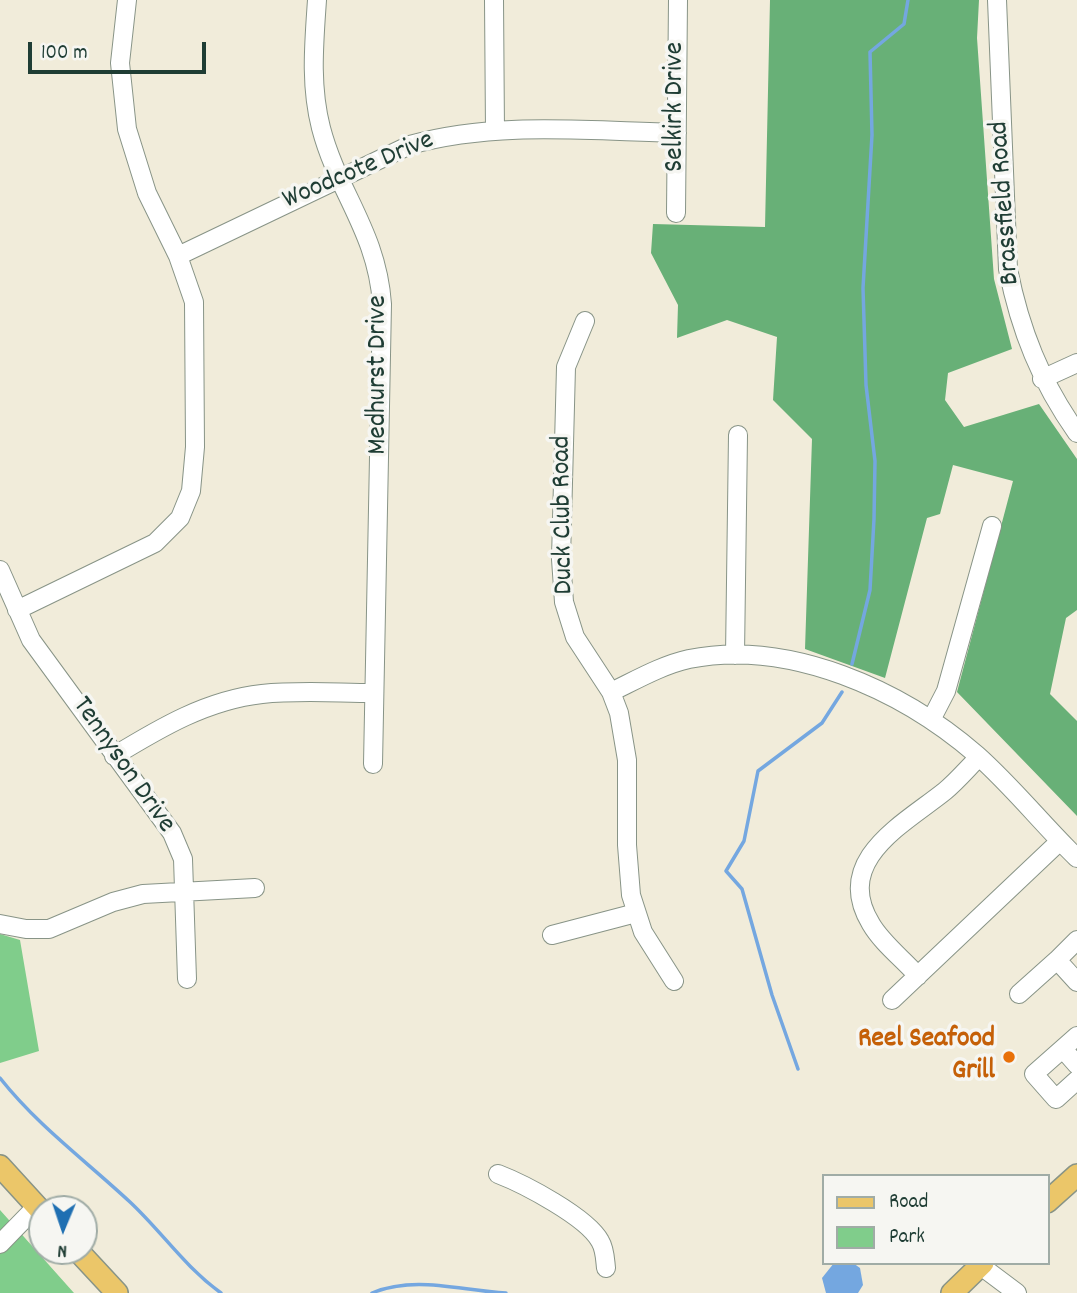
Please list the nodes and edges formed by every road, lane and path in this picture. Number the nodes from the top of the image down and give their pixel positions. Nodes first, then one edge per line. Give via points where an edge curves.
1 (127, 0) edge
2 (317, 0) edge
3 (494, 0) edge
4 (678, 0) edge
5 (997, 0) edge
6 (495, 131) junction
7 (677, 133) junction
8 (340, 178) junction
9 (676, 213) dead end
10 (178, 256) junction
11 (585, 321) dead end
12 (1077, 363) edge
13 (1042, 379) junction
14 (1077, 433) edge
15 (738, 435) dead end
16 (992, 526) dead end
17 (0, 569) edge
18 (17, 610) junction
19 (735, 655) junction
20 (611, 692) junction
21 (374, 693) junction
22 (931, 720) junction
23 (114, 756) junction
24 (979, 757) junction
25 (373, 764) dead end
26 (1060, 841) junction
27 (1077, 858) edge
28 (256, 888) dead end
29 (186, 890) junction
30 (636, 913) junction
31 (0, 924) edge
32 (552, 935) dead end
33 (1077, 940) edge
34 (1057, 960) junction
35 (918, 975) junction
36 (187, 979) dead end
37 (674, 981) dead end
38 (1077, 982) edge
39 (1019, 995) dead end
40 (892, 1000) dead end
41 (1077, 1036) edge
42 (1063, 1049) junction
43 (1077, 1065) edge
44 (1077, 1080) edge
45 (0, 1166) edge
46 (498, 1174) dead end
47 (1077, 1175) edge
48 (28, 1197) edge
49 (1049, 1200) edge
50 (28, 1219) edge
51 (0, 1244) edge
52 (91, 1265) edge
53 (981, 1265) edge
54 (983, 1265) edge
55 (606, 1268) dead end
56 (117, 1293) edge
57 (952, 1293) edge
58 (1017, 1293) edge

1 - 10 street via 120,63 126,123 147,193
2 - 8 street, Medhurst Drive via 314,95 321,130
3 - 6 street
4 - 7 street, Selkirk Drive
5 - 13 street, Brassfield Road via 1008,269 1023,330
6 - 7 street, Woodcote Drive
6 - 8 street, Woodcote Drive via 445,135 410,145
7 - 9 street, Selkirk Drive
8 - 10 street, Woodcote Drive
8 - 21 street, Medhurst Drive via 373,247 383,304
10 - 18 street via 194,302 197,334 194,476 186,504 155,543
11 - 20 street, Duck Club Road via 566,367 562,583 575,637
12 - 13 street
13 - 14 street, Brassfield Road
15 - 19 street
16 - 22 street via 946,691
17 - 18 street, Tennyson Drive
18 - 23 street, Tennyson Drive via 31,640
19 - 20 street via 687,660
19 - 22 street via 785,661 839,675
20 - 30 street, Duck Club Road via 626,743 627,845
21 - 23 street via 261,694 233,700 172,721
21 - 25 street, Medhurst Drive
22 - 24 street
23 - 29 street, Tennyson Drive via 172,832 183,859
24 - 26 street
24 - 35 street via 946,790 875,846 864,867 862,899 872,926
26 - 27 street
26 - 35 street
28 - 29 street
29 - 31 street via 113,902 49,929
29 - 36 street, Tennyson Drive
30 - 32 street
30 - 37 street, Duck Club Road via 652,949
33 - 34 street
34 - 38 street
34 - 39 street
35 - 40 street
41 - 42 street
42 - 43 street
42 - 44 street via 1034,1074 1056,1099
45 - 48 main road
46 - 55 street via 532,1189 585,1224 599,1239
47 - 49 main road
50 - 51 street
52 - 56 main road
53 - 57 main road
54 - 58 street

